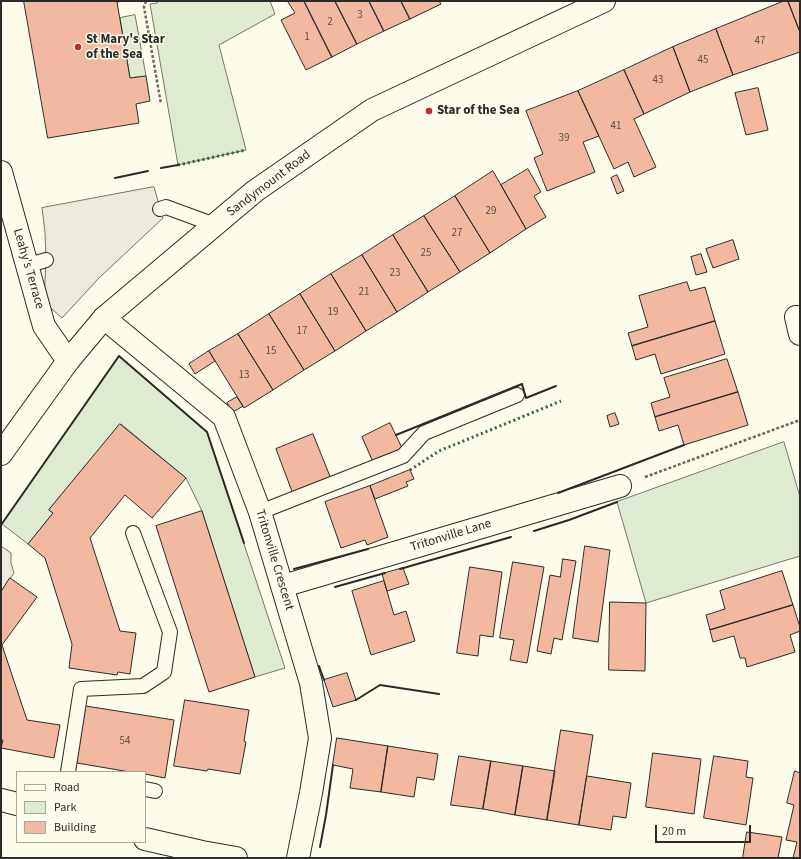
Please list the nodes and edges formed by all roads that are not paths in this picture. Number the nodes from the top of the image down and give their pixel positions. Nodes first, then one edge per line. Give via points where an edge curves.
1 (604, 1) edge
2 (1, 172) edge
3 (160, 209) dead end
4 (215, 225) junction
5 (104, 318) junction
6 (68, 361) junction
7 (517, 395) dead end
8 (1, 454) edge
9 (620, 486) road end
10 (260, 512) junction
11 (133, 533) dead end
12 (282, 586) junction
13 (68, 771) edge
14 (1, 800) edge
15 (16, 804) edge
16 (146, 839) edge
17 (236, 858) edge
18 (298, 858) edge

1 - 4 street, Sandymount Road via 372,110 256,191
2 - 6 street, Leahy's Terrace via 36,263 44,326
3 - 4 lane via 166,206
4 - 5 street, Sandymount Road
5 - 6 street, Sandymount Road
5 - 10 street, Tritonville Crescent via 224,417
6 - 8 street, Sandymount Road
7 - 10 lane via 424,433 403,456
9 - 12 street, Tritonville Lane
10 - 12 street, Tritonville Crescent
11 - 13 lane via 170,632 164,672 143,686 81,689
12 - 18 street, Tritonville Crescent via 311,684 320,738
14 - 15 street
16 - 17 street

